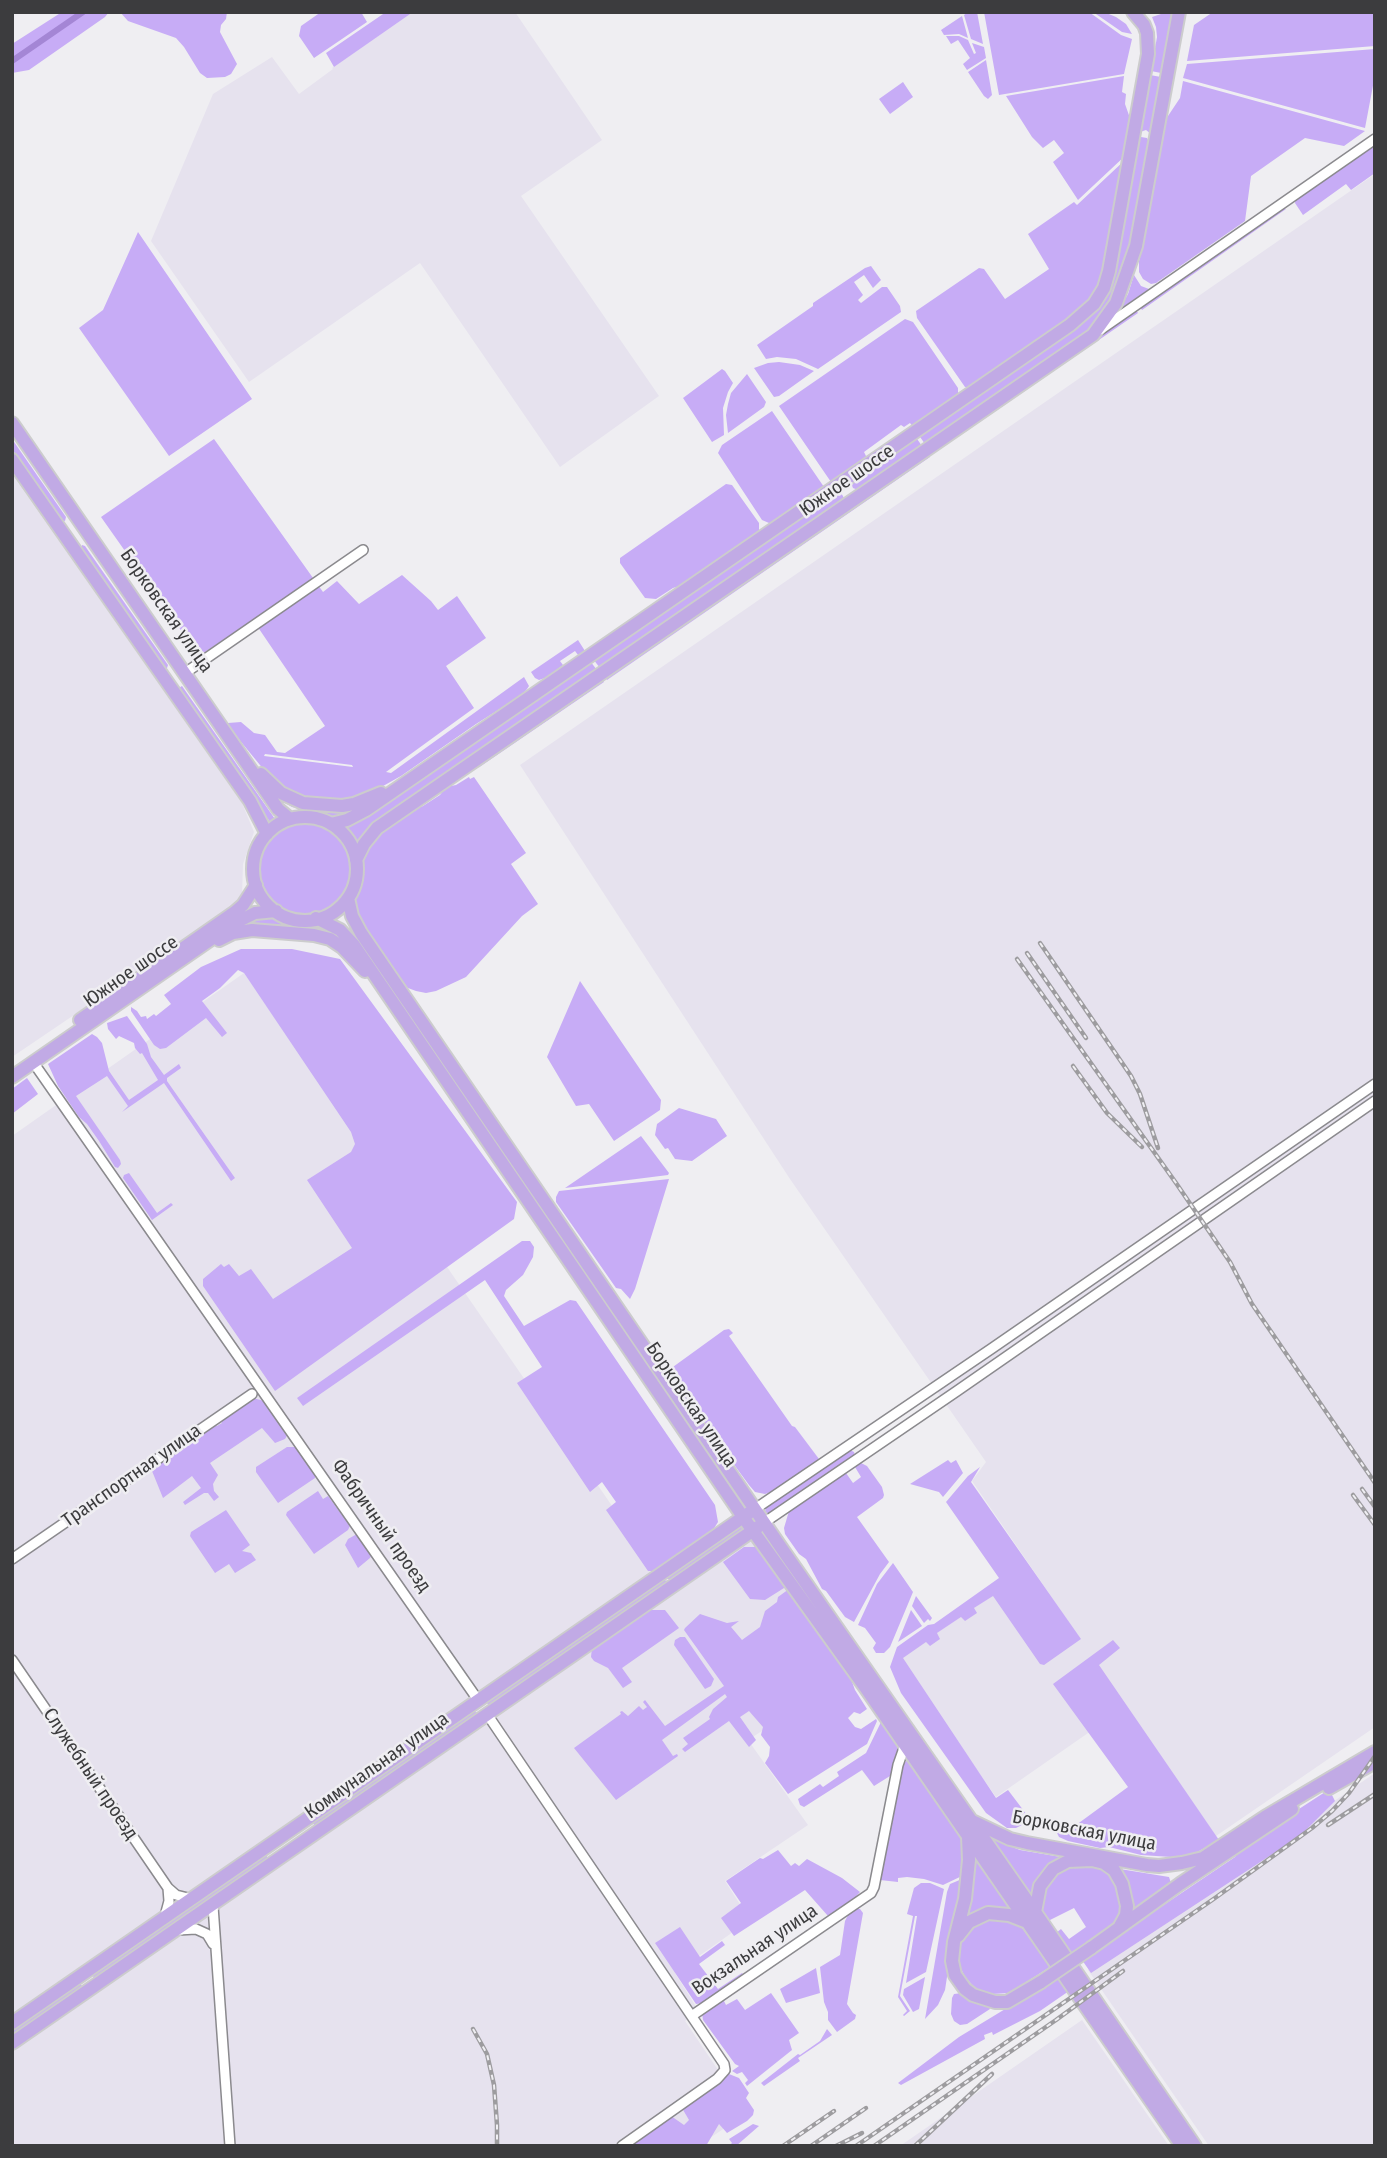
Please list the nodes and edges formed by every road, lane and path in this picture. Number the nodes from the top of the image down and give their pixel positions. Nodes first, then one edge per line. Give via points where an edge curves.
1 (1133, 12) edge
2 (1179, 12) edge
3 (1134, 139) junction
4 (1375, 139) edge
5 (1155, 142) junction
6 (1093, 335) junction
7 (12, 424) edge
8 (12, 460) edge
9 (854, 474) junction
10 (836, 486) junction
11 (864, 493) junction
12 (849, 503) junction
13 (86, 530) junction
14 (70, 542) junction
15 (363, 550) dead end
16 (185, 673) junction
17 (237, 748) junction
18 (427, 768) junction
19 (289, 820) junction
20 (331, 824) junction
21 (267, 834) junction
22 (356, 860) junction
23 (256, 885) junction
24 (348, 898) junction
25 (276, 911) junction
26 (316, 918) junction
27 (197, 950) junction
28 (392, 1000) junction
29 (33, 1062) junction
30 (12, 1067) edge
31 (12, 1077) edge
32 (1375, 1084) edge
33 (1375, 1101) edge
34 (1253, 1168) junction
35 (1261, 1179) junction
36 (537, 1202) junction
37 (1120, 1259) junction
38 (1128, 1271) junction
39 (252, 1394) dead end
40 (755, 1509) junction
41 (743, 1517) junction
42 (765, 1522) junction
43 (753, 1531) junction
44 (12, 1559) edge
45 (12, 1660) edge
46 (478, 1700) junction
47 (487, 1714) junction
48 (905, 1745) junction
49 (1375, 1752) edge
50 (1375, 1762) edge
51 (969, 1819) junction
52 (968, 1837) junction
53 (279, 1838) junction
54 (261, 1850) junction
55 (287, 1852) junction
56 (271, 1864) junction
57 (1174, 1864) junction
58 (1180, 1884) junction
59 (168, 1888) junction
60 (192, 1899) junction
61 (213, 1906) junction
62 (1127, 1906) junction
63 (1139, 1914) junction
64 (1031, 1917) junction
65 (163, 1919) junction
66 (1119, 1928) junction
67 (176, 1930) junction
68 (954, 1942) junction
69 (215, 1947) junction
70 (83, 1974) junction
71 (92, 1988) junction
72 (693, 2015) junction
73 (12, 2023) edge
74 (12, 2042) edge
75 (230, 2146) edge
76 (622, 2146) edge
77 (1182, 2146) edge
78 (1195, 2146) edge

1 - 3 main road, Южное шоссе via 1149,40
2 - 5 main road, Южное шоссе
3 - 5 main road via 1144,134
3 - 9 main road, Южное шоссе via 1104,288 1094,304
4 - 6 street
5 - 6 main road, Южное шоссе via 1136,246 1123,289
6 - 11 main road, Южное шоссе
7 - 13 main road, Борковская улица
8 - 14 main road, Борковская улица
9 - 10 main road, Южное шоссе
9 - 11 main road via 852,489
10 - 12 main road via 849,491
10 - 18 main road, Южное шоссе
11 - 12 main road, Южное шоссе
12 - 22 main road, Южное шоссе via 377,828
13 - 14 main road
13 - 16 main road, Борковская улица
14 - 21 main road, Борковская улица via 250,801
15 - 16 street
16 - 17 main road, Борковская улица
17 - 18 main road via 281,793 317,805 354,804
17 - 19 main road, Борковская улица
18 - 20 main road, Южное шоссе via 358,816
19 - 20 main road via 308,817
19 - 21 main road
20 - 22 main road via 348,840
21 - 23 main road via 254,860
22 - 24 main road
23 - 25 main road
23 - 30 main road, Южное шоссе via 235,912
24 - 26 main road via 334,911
24 - 36 main road, Борковская улица via 361,933
25 - 26 main road via 292,918
25 - 27 main road, Южное шоссе via 245,917
26 - 28 main road, Борковская улица via 340,930 354,945
27 - 28 main road via 233,933 252,930 330,939
27 - 29 main road, Южное шоссе
28 - 36 main road, Борковская улица
29 - 31 main road, Южное шоссе
29 - 46 street, Фабричный проезд
32 - 34 street
33 - 35 street
34 - 35 street
34 - 37 street
35 - 38 street
36 - 40 main road, Борковская улица
36 - 41 main road, Борковская улица
37 - 38 street
37 - 40 street
38 - 42 street
39 - 44 street, Транспортная улица
40 - 41 main road, Коммунальная улица
40 - 42 main road, Борковская улица
41 - 43 main road, Борковская улица
41 - 46 main road, Коммунальная улица
42 - 43 main road, Коммунальная улица
42 - 51 main road, Борковская улица
43 - 47 main road, Коммунальная улица
43 - 48 main road, Борковская улица
45 - 59 street, Служебный проезд
46 - 47 main road, Фабричный проезд
46 - 53 main road, Коммунальная улица
47 - 55 main road, Коммунальная улица
47 - 72 street, Фабричный проезд
48 - 52 main road, Борковская улица
48 - 72 street, Вокзальная улица via 871,1893
49 - 57 main road, Борковская улица via 1203,1858
50 - 58 main road via 1309,1799
51 - 57 main road, Борковская улица via 1027,1843 1147,1865
51 - 64 main road, Борковская улица
52 - 64 main road, Борковская улица
52 - 68 main road via 965,1899
53 - 54 main road, Коммунальная улица
53 - 55 main road via 278,1849
54 - 56 main road via 272,1856
54 - 60 main road, Коммунальная улица
55 - 56 main road, Коммунальная улица
56 - 61 main road, Коммунальная улица
57 - 58 main road via 1184,1874
58 - 63 main road
59 - 60 street
59 - 65 street via 168,1910
60 - 65 main road, Коммунальная улица
61 - 67 main road, Коммунальная улица
61 - 69 street
62 - 63 main road via 1134,1915
62 - 64 main road via 1114,1870 1104,1863 1079,1859 1060,1864 1046,1876
62 - 66 main road
63 - 66 main road
64 - 68 main road via 988,1913 969,1922
64 - 77 main road, Борковская улица
64 - 78 main road, Борковская улица
65 - 70 main road, Коммунальная улица
66 - 68 main road, bridge via 1007,2002 973,1995 960,1982 952,1961
67 - 69 street via 202,1932
67 - 71 main road, Коммунальная улица
69 - 75 street
70 - 71 main road
70 - 73 main road, Коммунальная улица
71 - 74 main road, Коммунальная улица
72 - 76 street, Вокзальная улица via 721,2057 723,2074

